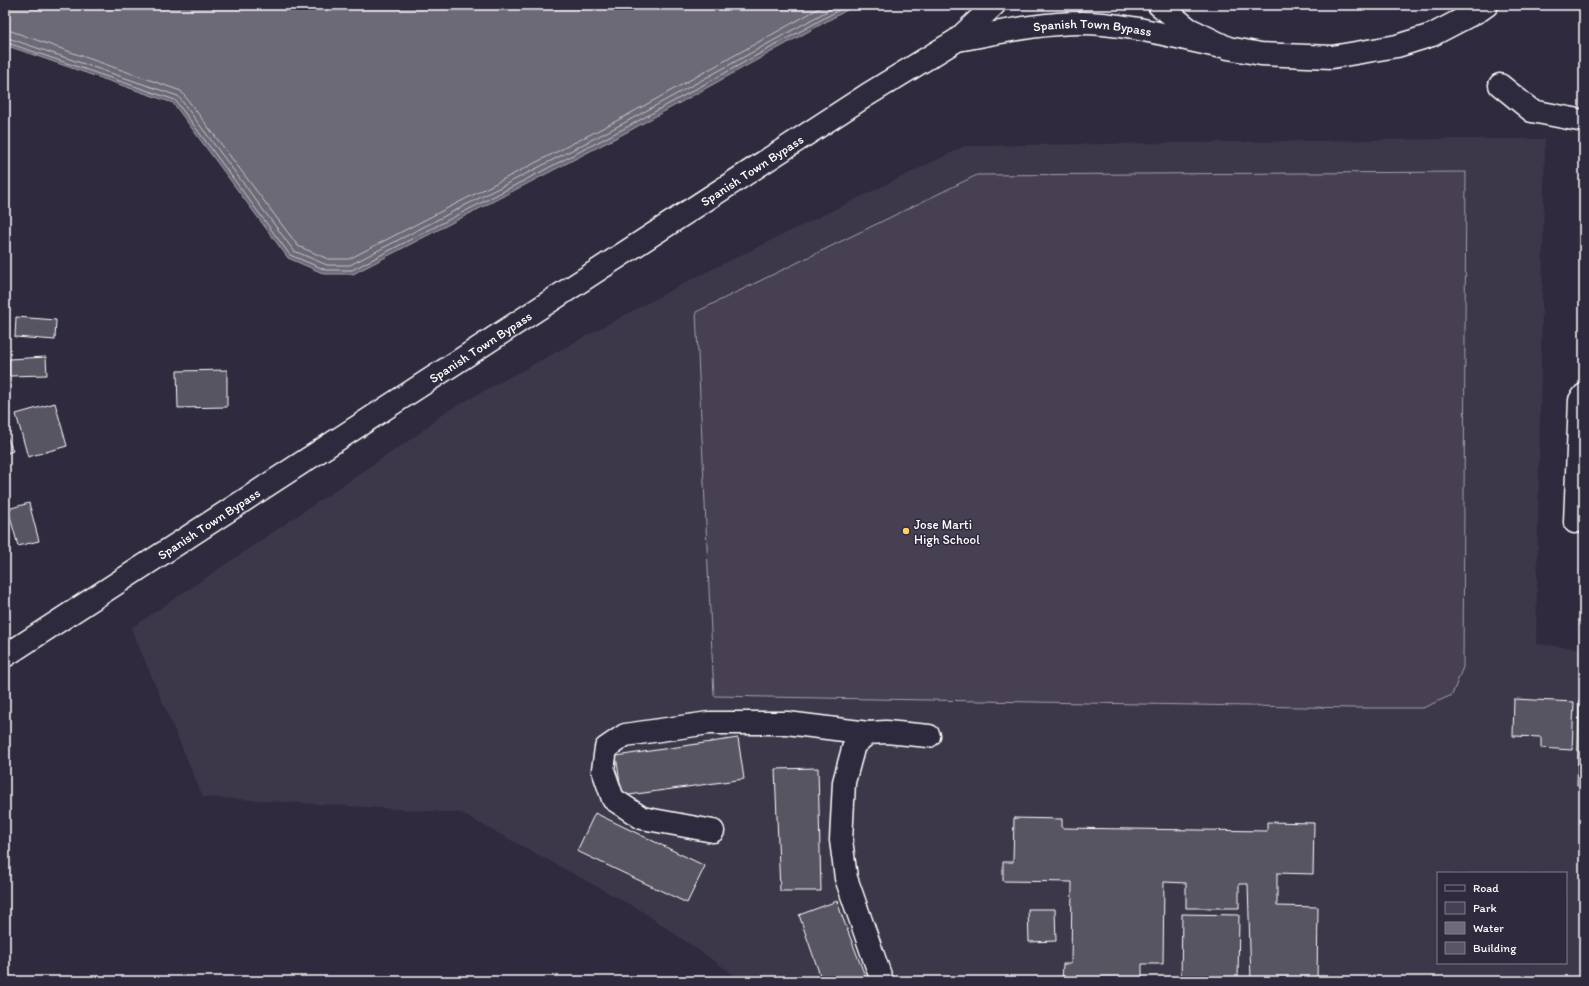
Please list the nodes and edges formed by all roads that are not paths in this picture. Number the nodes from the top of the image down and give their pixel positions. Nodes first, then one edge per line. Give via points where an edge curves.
1 (994, 5) edge
2 (1159, 5) edge
3 (1487, 5) edge
4 (957, 40) junction
5 (1228, 48) junction
6 (1500, 85) dead end
7 (1584, 121) edge
8 (1584, 395) edge
9 (1575, 522) dead end
10 (5, 656) edge
11 (868, 733) junction
12 (930, 736) dead end
13 (713, 831) dead end
14 (882, 981) edge

1 - 4 main road, Spanish Town Bypass
2 - 5 main road via 1189,29
3 - 5 main road via 1432,34 1397,46 1332,57 1260,54
4 - 5 main road, Spanish Town Bypass via 1051,25 1082,23 1122,27
4 - 10 main road, Spanish Town Bypass via 867,95
6 - 7 main road via 1532,111
8 - 9 main road via 1580,400
11 - 12 main road
11 - 13 main road via 787,723 709,724 625,735 606,748 603,770 613,799 642,818
11 - 14 main road via 854,745 844,782 841,840 846,878

